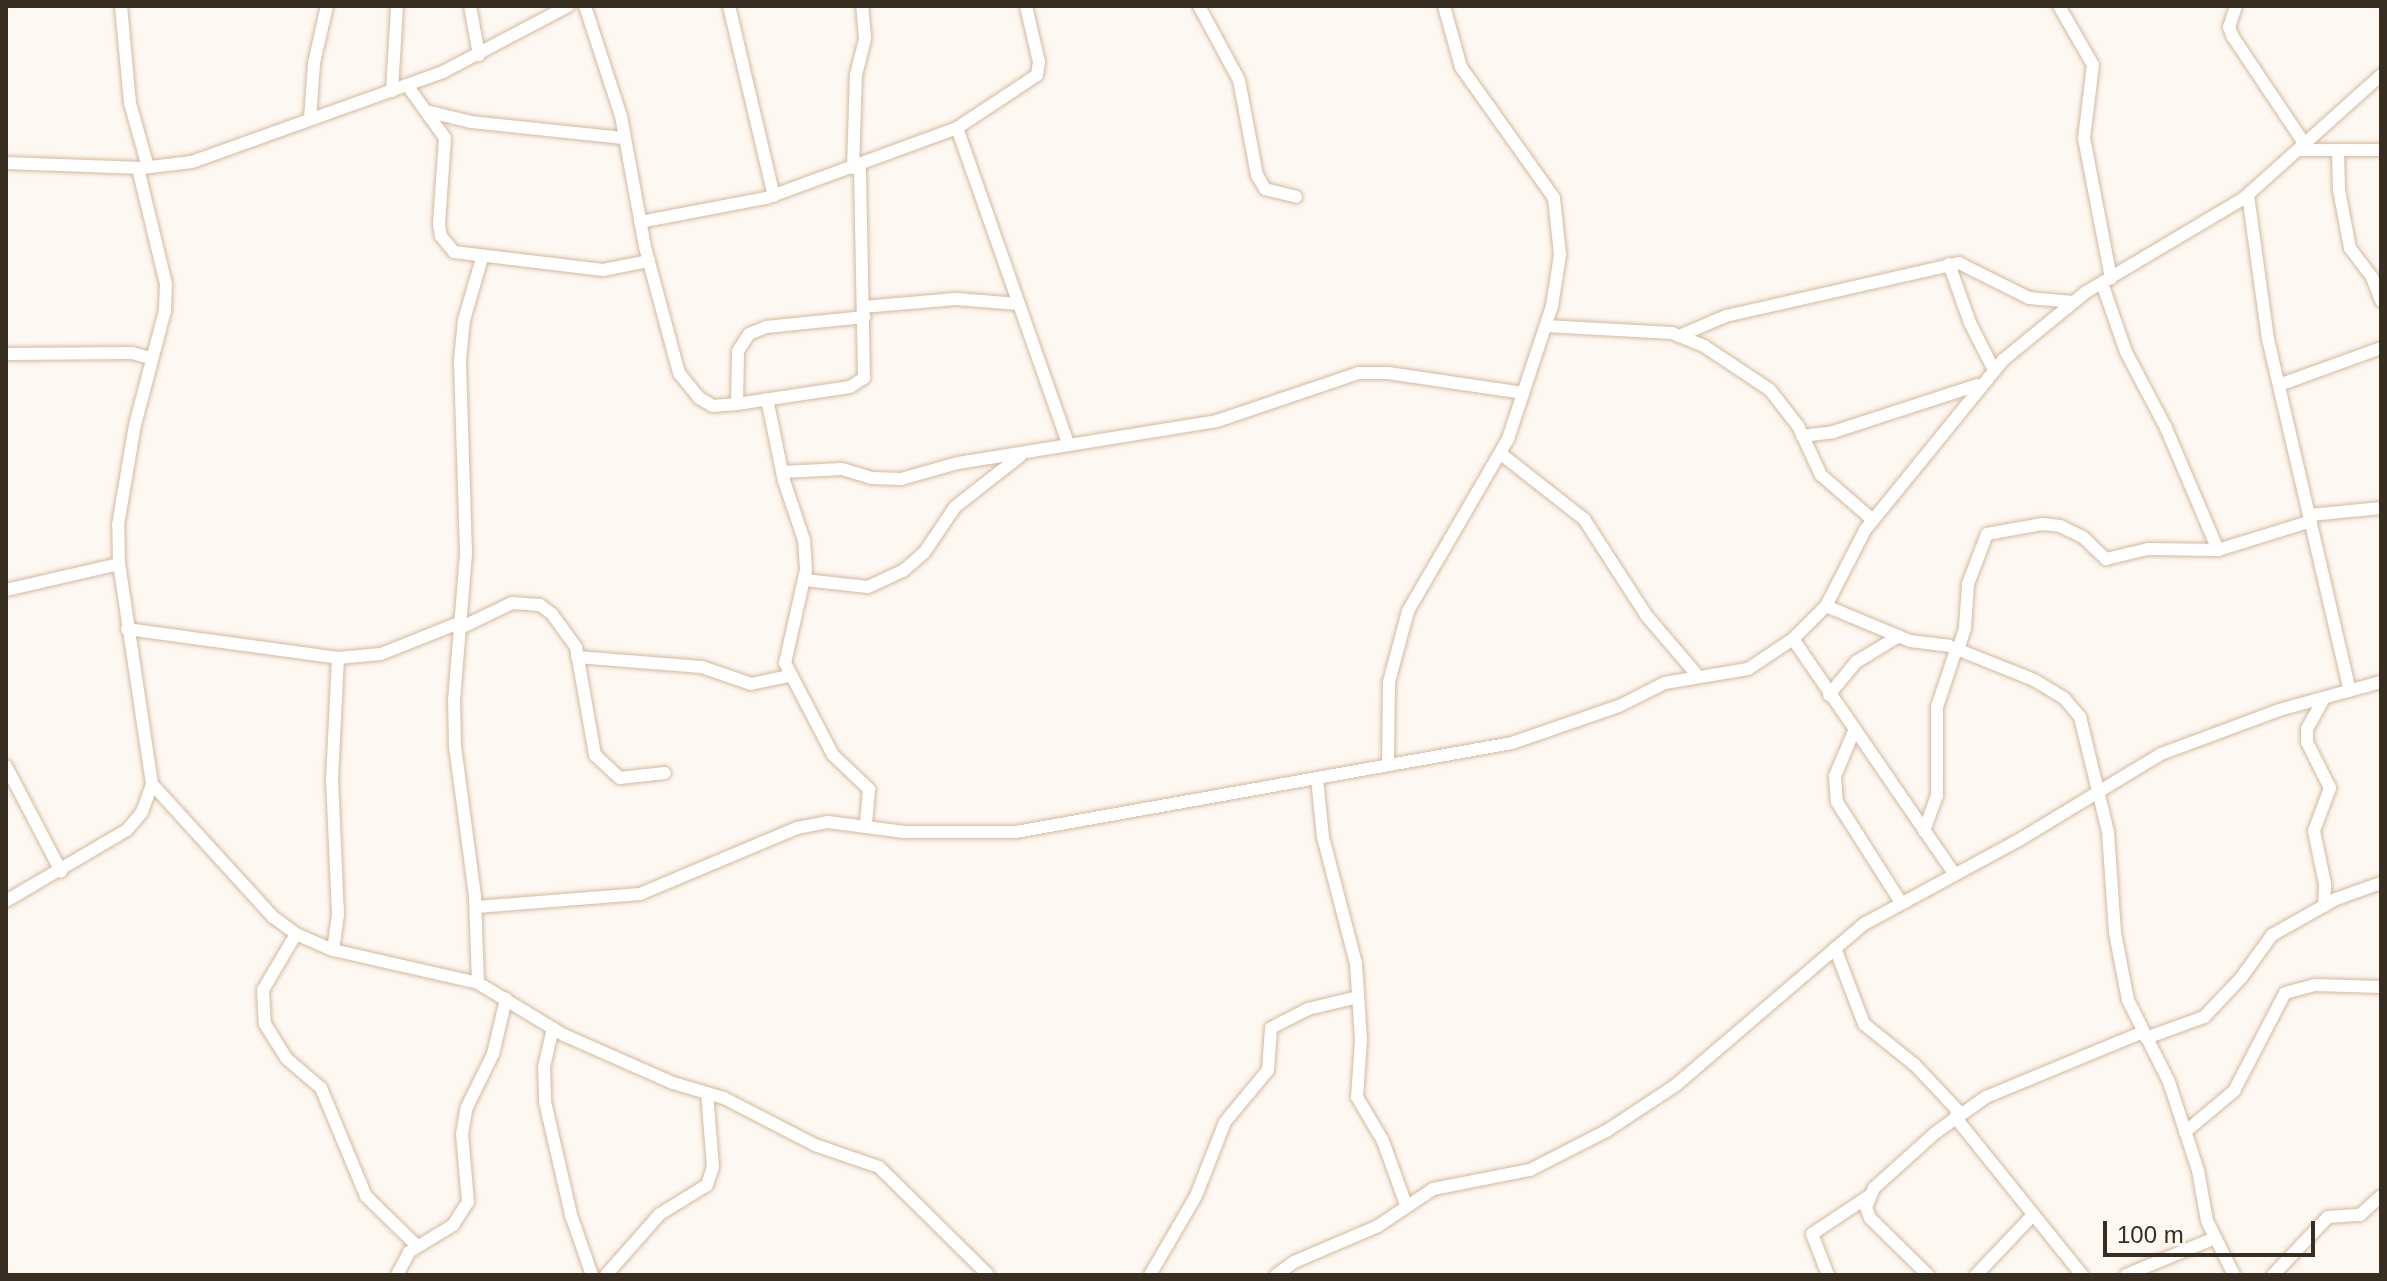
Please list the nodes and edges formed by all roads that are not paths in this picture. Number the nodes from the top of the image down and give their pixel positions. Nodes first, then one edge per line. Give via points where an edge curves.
1 (121, 6) edge
2 (327, 6) edge
3 (397, 6) edge
4 (470, 6) edge
5 (568, 6) edge
6 (585, 6) edge
7 (729, 6) edge
8 (862, 6) edge
9 (1026, 6) edge
10 (1199, 6) edge
11 (1444, 6) edge
12 (2059, 6) edge
13 (2236, 6) edge
14 (479, 55) junction
15 (2381, 75) edge
16 (407, 85) junction
17 (392, 91) junction
18 (426, 111) junction
19 (310, 119) junction
20 (957, 128) junction
21 (624, 138) junction
22 (2303, 148) junction
23 (2338, 150) junction
24 (2381, 150) edge
25 (6, 163) edge
26 (857, 166) junction
27 (143, 167) junction
28 (2248, 195) junction
29 (774, 196) junction
30 (1296, 197) dead end
31 (640, 222) junction
32 (482, 258) junction
33 (649, 261) junction
34 (1949, 264) junction
35 (2106, 280) junction
36 (2381, 301) edge
37 (2073, 302) junction
38 (1018, 304) junction
39 (863, 312) junction
40 (1546, 326) junction
41 (1679, 336) junction
42 (2381, 348) edge
43 (6, 354) edge
44 (151, 358) junction
45 (1994, 370) junction
46 (1982, 383) junction
47 (2279, 385) junction
48 (1524, 393) junction
49 (767, 399) junction
50 (737, 404) junction
51 (1802, 436) junction
52 (1068, 444) junction
53 (1025, 452) junction
54 (1501, 454) junction
55 (782, 472) junction
56 (2381, 508) edge
57 (2310, 518) junction
58 (1873, 520) junction
59 (2218, 550) junction
60 (119, 564) junction
61 (805, 580) junction
62 (6, 590) edge
63 (1826, 606) junction
64 (458, 626) junction
65 (127, 629) junction
66 (1899, 636) junction
67 (1793, 639) junction
68 (1957, 650) junction
69 (577, 657) junction
70 (338, 658) junction
71 (1697, 675) junction
72 (789, 676) junction
73 (2381, 682) edge
74 (2350, 691) junction
75 (1829, 695) junction
76 (2324, 698) junction
77 (1854, 731) junction
78 (1388, 764) junction
79 (6, 766) edge
80 (665, 773) dead end
81 (1317, 779) junction
82 (152, 784) junction
83 (2098, 791) junction
84 (866, 823) junction
85 (1924, 831) junction
86 (61, 871) junction
87 (1954, 873) junction
88 (2381, 883) edge
89 (6, 901) edge
90 (1900, 901) junction
91 (2324, 906) junction
92 (476, 907) junction
93 (296, 934) junction
94 (1835, 948) junction
95 (333, 950) junction
96 (478, 983) junction
97 (2381, 987) edge
98 (1358, 997) junction
99 (506, 999) junction
100 (553, 1028) junction
101 (2145, 1035) junction
102 (707, 1093) junction
103 (1958, 1115) junction
104 (2185, 1132) junction
105 (1869, 1196) junction
106 (2381, 1196) edge
107 (1406, 1205) junction
108 (2033, 1215) junction
109 (2215, 1238) junction
110 (417, 1246) junction
111 (397, 1275) edge
112 (592, 1275) edge
113 (606, 1275) edge
114 (988, 1275) edge
115 (1150, 1275) edge
116 (1276, 1275) edge
117 (1828, 1275) edge
118 (1928, 1275) edge
119 (1976, 1275) edge
120 (2082, 1275) edge
121 (2126, 1275) edge
122 (2234, 1275) edge
123 (2273, 1275) edge

1 - 27 street via 130,103
2 - 19 street via 314,63
3 - 17 street
4 - 14 street
5 - 14 street
6 - 21 street
7 - 29 street
8 - 26 street via 865,38 855,83
9 - 20 street via 1039,62 1037,75
10 - 30 street via 1239,80 1257,175 1265,189
11 - 40 street via 1461,67 1554,198 1560,255
12 - 35 street via 2093,65 2084,138
13 - 22 street via 2230,15 2233,37
14 - 16 street
15 - 22 street
16 - 17 street
16 - 18 street
17 - 19 street
18 - 21 street via 471,122
18 - 32 street via 447,149 441,236 454,252
19 - 27 street via 192,162
20 - 26 street
20 - 38 street
21 - 31 street
22 - 23 street
22 - 28 street
23 - 24 street
23 - 36 street via 2350,248 2372,277
25 - 27 street
26 - 29 street
26 - 39 street
27 - 44 street via 166,284 165,311
28 - 35 street
28 - 47 street via 2256,281
29 - 31 street
31 - 33 street
32 - 33 street via 603,270
32 - 64 street via 469,296 460,360 466,553
33 - 50 street via 679,373 699,398 713,406
34 - 37 street via 1973,265 2029,298
34 - 41 street via 1726,316
34 - 45 street
35 - 37 street
35 - 59 street via 2126,352 2166,428
37 - 45 street
38 - 39 street via 956,299
38 - 52 street
39 - 49 street via 867,357 859,383
39 - 50 street via 749,334 738,351
40 - 41 street
40 - 48 street
41 - 51 street via 1770,390
42 - 47 street
43 - 44 street via 132,353
44 - 60 street via 118,525
45 - 46 street
46 - 51 street via 1842,430
46 - 58 street
47 - 57 street
48 - 52 street via 1359,373 1217,421
48 - 54 street
49 - 50 street
49 - 55 street
51 - 58 street via 1821,475
52 - 53 street
53 - 55 street via 901,479 842,469
53 - 61 street via 955,507 924,553 903,571 868,587
54 - 71 street via 1584,519 1646,615
54 - 78 street via 1477,485 1408,611 1389,682
55 - 61 street via 804,540
56 - 57 street
57 - 59 street
57 - 74 street
58 - 63 street
59 - 68 street via 2148,549 2106,559 2083,537 2060,526 1987,534 1968,584 1965,628
60 - 62 street
60 - 65 street
61 - 72 street via 786,647
63 - 66 street
63 - 67 street
64 - 69 street via 512,603 540,605 567,629
64 - 70 street via 381,654
64 - 92 street via 455,746
65 - 70 street
65 - 82 street
66 - 68 street
66 - 75 street via 1856,662
67 - 71 street via 1748,669
67 - 75 street
68 - 83 street via 2034,680 2072,706 2080,717
68 - 85 street via 1937,707 1937,796
69 - 72 street via 702,667 751,684
69 - 80 street via 595,755 620,778
70 - 95 street via 332,780 338,915
71 - 78 street via 1512,743
72 - 84 street via 840,766 869,789
73 - 74 street
74 - 76 street
75 - 77 street
76 - 83 street via 2184,744
76 - 91 street via 2307,729 2307,742 2330,788 2314,831
77 - 85 street
77 - 90 street via 1834,790
78 - 81 street
79 - 86 street
81 - 84 street via 1016,832 904,832
81 - 98 street via 1323,837 1356,964
82 - 86 street via 142,812 127,830
82 - 93 street via 273,917
83 - 87 street
83 - 101 street via 2114,871 2121,974
84 - 92 street via 797,828 640,894
85 - 87 street
86 - 89 street
87 - 90 street
88 - 91 street
90 - 94 street
91 - 101 street via 2272,935 2204,1017
92 - 96 street
93 - 95 street
93 - 110 street via 263,990 265,1024 286,1058 321,1088 366,1196 400,1235
94 - 103 street via 1864,1024 1915,1065
94 - 107 street via 1676,1085 1608,1130 1530,1170 1433,1189
95 - 96 street
96 - 99 street
97 - 104 street via 2315,985 2285,993 2234,1091
98 - 107 street via 1357,1097 1383,1141
98 - 115 street via 1308,1009 1271,1028 1268,1070 1225,1122 1196,1196
99 - 100 street
99 - 110 street via 493,1054 467,1107 462,1134 468,1202 453,1225
100 - 102 street via 673,1083
100 - 112 street via 544,1067 545,1102 571,1215
101 - 103 street via 2001,1089
101 - 104 street via 2169,1082
102 - 113 street via 713,1167 707,1185 660,1214
102 - 114 street via 815,1145 879,1167
103 - 105 street
103 - 108 street
104 - 109 street
105 - 117 street via 1812,1234
105 - 118 street via 1870,1218
106 - 123 street via 2360,1215 2328,1217
107 - 116 street via 1378,1226
108 - 119 street
108 - 120 street
109 - 121 street
109 - 122 street
110 - 111 street

